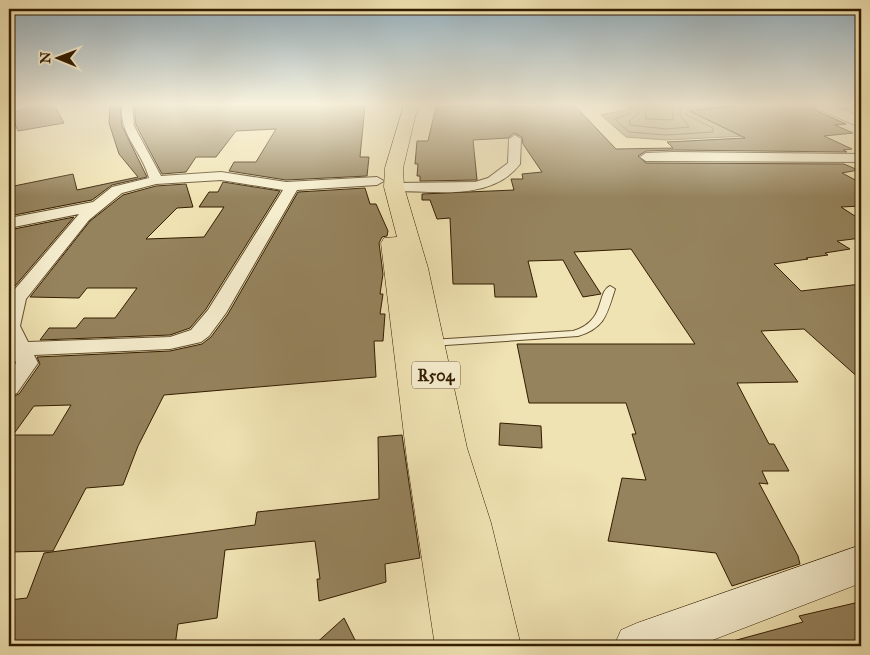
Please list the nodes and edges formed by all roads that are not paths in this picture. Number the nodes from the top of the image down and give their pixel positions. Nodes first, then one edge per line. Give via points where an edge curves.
1 (132, 136) edge
2 (400, 136) edge
3 (515, 139) dead end
4 (646, 157) dead end
5 (861, 158) edge
6 (156, 180) junction
7 (386, 184) junction
8 (292, 186) junction
9 (98, 206) junction
10 (9, 223) edge
11 (610, 288) dead end
12 (430, 343) junction
13 (21, 350) junction
14 (9, 388) edge
15 (861, 564) edge
16 (458, 646) edge
17 (498, 646) edge
18 (637, 646) edge

1 - 6 street via 155,170
2 - 7 main road, R504 via 394,168
3 - 7 street via 514,164 486,184
4 - 5 street
6 - 8 street via 221,176
6 - 9 street via 117,190
7 - 8 street
7 - 12 main road, R504 via 416,268
7 - 16 main road, R504 via 425,460
8 - 13 street via 204,332 194,339
9 - 10 street
9 - 13 street via 84,217 17,298 10,326
11 - 12 lane via 599,320 590,330 574,334
12 - 17 main road, R504 via 450,448 471,523
13 - 14 street via 27,363
15 - 18 street

